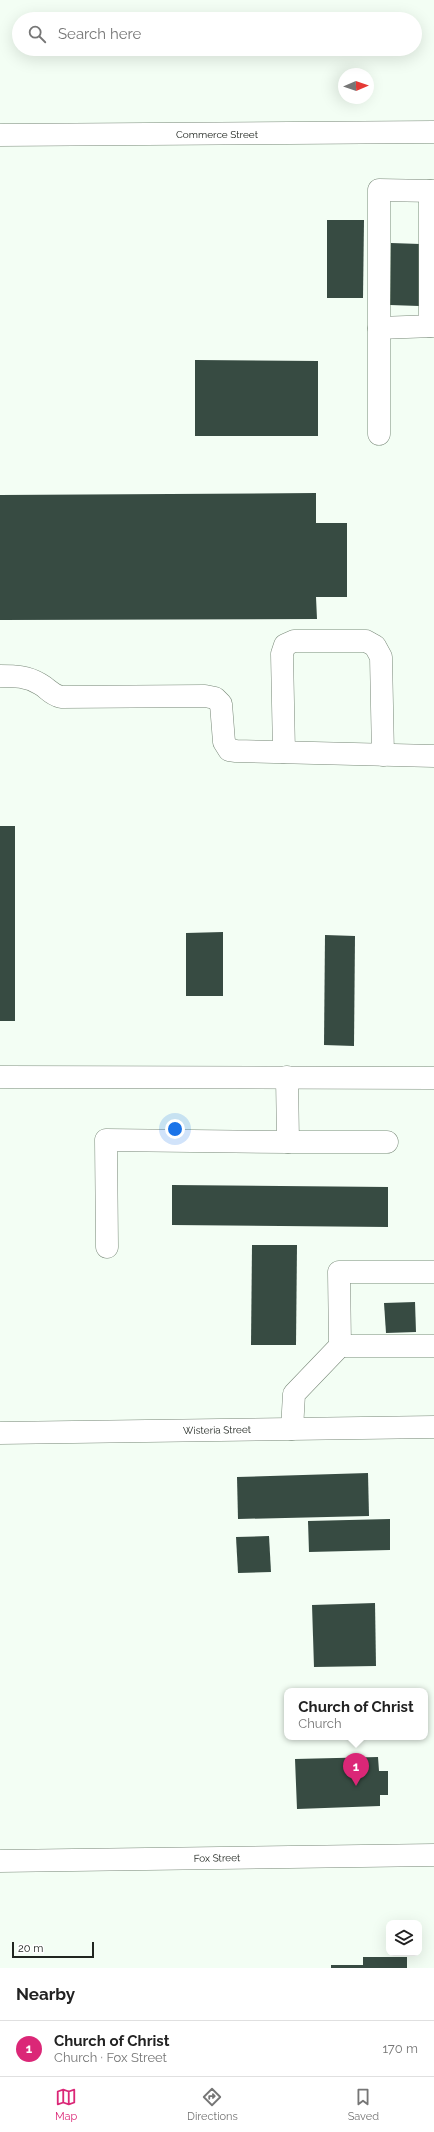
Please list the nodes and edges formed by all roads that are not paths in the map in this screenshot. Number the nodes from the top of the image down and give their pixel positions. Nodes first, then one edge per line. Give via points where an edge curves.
1 (434, 132) edge
2 (0, 135) edge
3 (432, 191) edge
4 (432, 326) edge
5 (379, 328) junction
6 (379, 434) dead end
7 (0, 676) edge
8 (284, 752) junction
9 (383, 755) junction
10 (434, 756) edge
11 (0, 1077) edge
12 (287, 1077) junction
13 (434, 1078) edge
14 (288, 1142) junction
15 (387, 1142) dead end
16 (107, 1247) dead end
17 (434, 1272) edge
18 (340, 1346) junction
19 (434, 1346) edge
20 (434, 1427) edge
21 (292, 1429) junction
22 (0, 1433) edge
23 (434, 1855) edge
24 (0, 1861) edge

1 - 2 street, Commerce Street
3 - 4 street
3 - 5 street via 379,190
4 - 5 street
5 - 6 street
7 - 8 street via 25,676 41,684 51,694 61,697 215,698 221,704 224,742 229,750
8 - 9 street
8 - 9 street via 282,654 285,645 294,641 366,641 375,646 381,657
9 - 10 street
11 - 12 street
12 - 13 street
12 - 14 street
14 - 15 street
14 - 16 street via 106,1140
17 - 18 street via 340,1272
18 - 19 street
18 - 21 street via 294,1394
20 - 21 street, Wisteria Street
21 - 22 street, Wisteria Street
23 - 24 street, Fox Street

